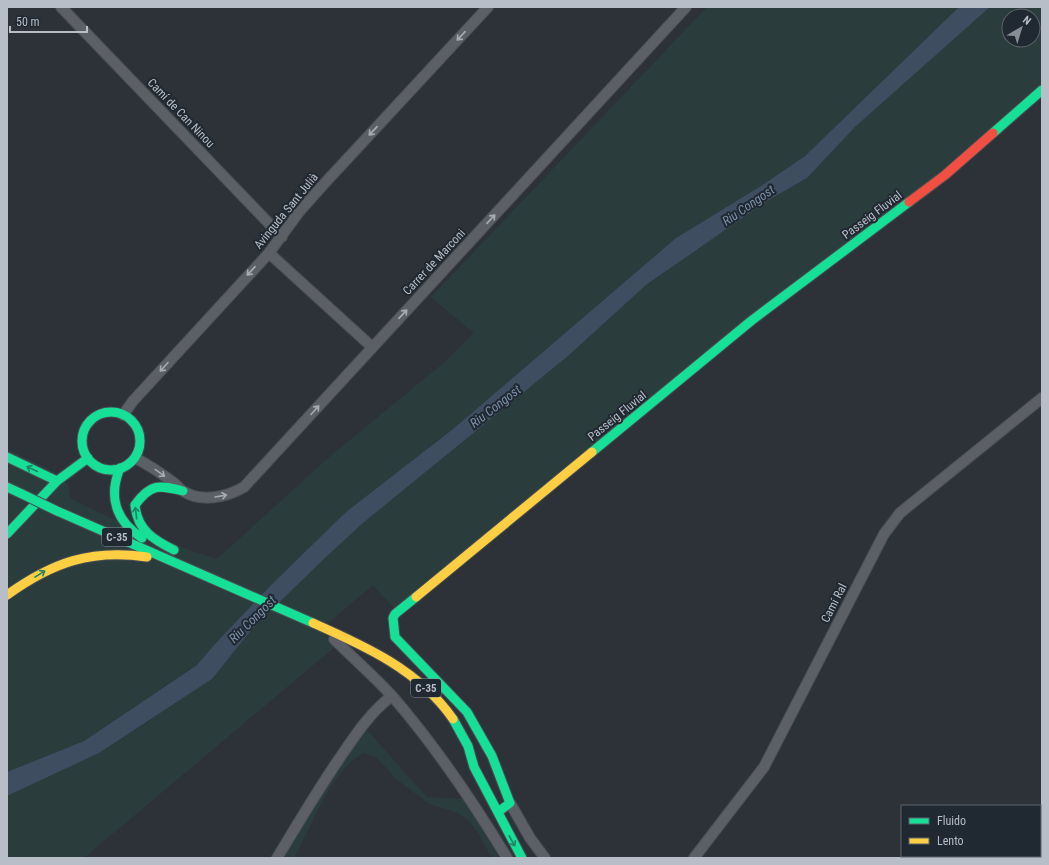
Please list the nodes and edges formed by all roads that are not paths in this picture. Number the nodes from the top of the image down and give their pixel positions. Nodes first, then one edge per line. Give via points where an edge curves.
1 (61, 7) edge
2 (488, 7) edge
3 (686, 7) edge
4 (1042, 90) edge
5 (282, 237) junction
6 (269, 253) junction
7 (372, 347) junction
8 (1042, 398) edge
9 (123, 415) junction
10 (7, 457) edge
11 (88, 458) junction
12 (135, 458) junction
13 (120, 468) junction
14 (57, 481) junction
15 (7, 487) edge
16 (183, 491) junction
17 (7, 534) edge
18 (159, 542) junction
19 (178, 563) junction
20 (188, 568) junction
21 (18, 588) junction
22 (7, 595) edge
23 (7, 604) edge
24 (334, 640) dead end
25 (392, 696) junction
26 (472, 755) junction
27 (506, 806) junction
28 (277, 858) edge
29 (507, 858) edge
30 (522, 858) edge
31 (534, 858) edge
32 (545, 858) edge
33 (694, 858) edge

1 - 5 street, Camí de Can Ninou
2 -> 5 street, Avinguda Sant Julià via 323,184
7 -> 3 street, Carrer de Marconi
4 - 27 main road, Passeig Fluvial via 945,175 751,321 395,614 393,618 396,637 467,712 492,756
5 - 6 street, Avinguda Sant Julià
6 - 7 street
6 -> 9 street, Avinguda Sant Julià
16 -> 7 street, Carrer de Marconi via 203,497 214,497 234,493 244,487
8 - 33 street, Camí Ral via 900,513 884,534 764,767
9 - 11 main road via 106,413 92,420 83,434 82,443
9 - 12 main road via 134,424 140,437
14 -> 10 main road
11 - 13 main road via 99,467 113,470
11 - 14 main road
12 - 13 main road
12 -> 16 street
13 - 18 main road via 112,493 122,519 145,540
14 - 17 main road
15 - 19 main road, C-35, bridge
18 -> 16 main road via 140,527 135,505 146,491 159,485
18 - 20 main road via 175,550
19 - 20 main road, C-35
21 -> 19 main road via 42,572 69,559 89,555 137,555
20 - 26 main road, C-35 via 384,656 430,691 462,733
21 - 22 main road
21 - 23 main road
24 - 25 street
25 - 28 street via 380,704 349,745
25 - 29 street via 466,791
26 - 27 main road, C-35
26 -> 30 main road, C-35 via 474,767
27 - 31 main road, C-35
27 - 32 street

